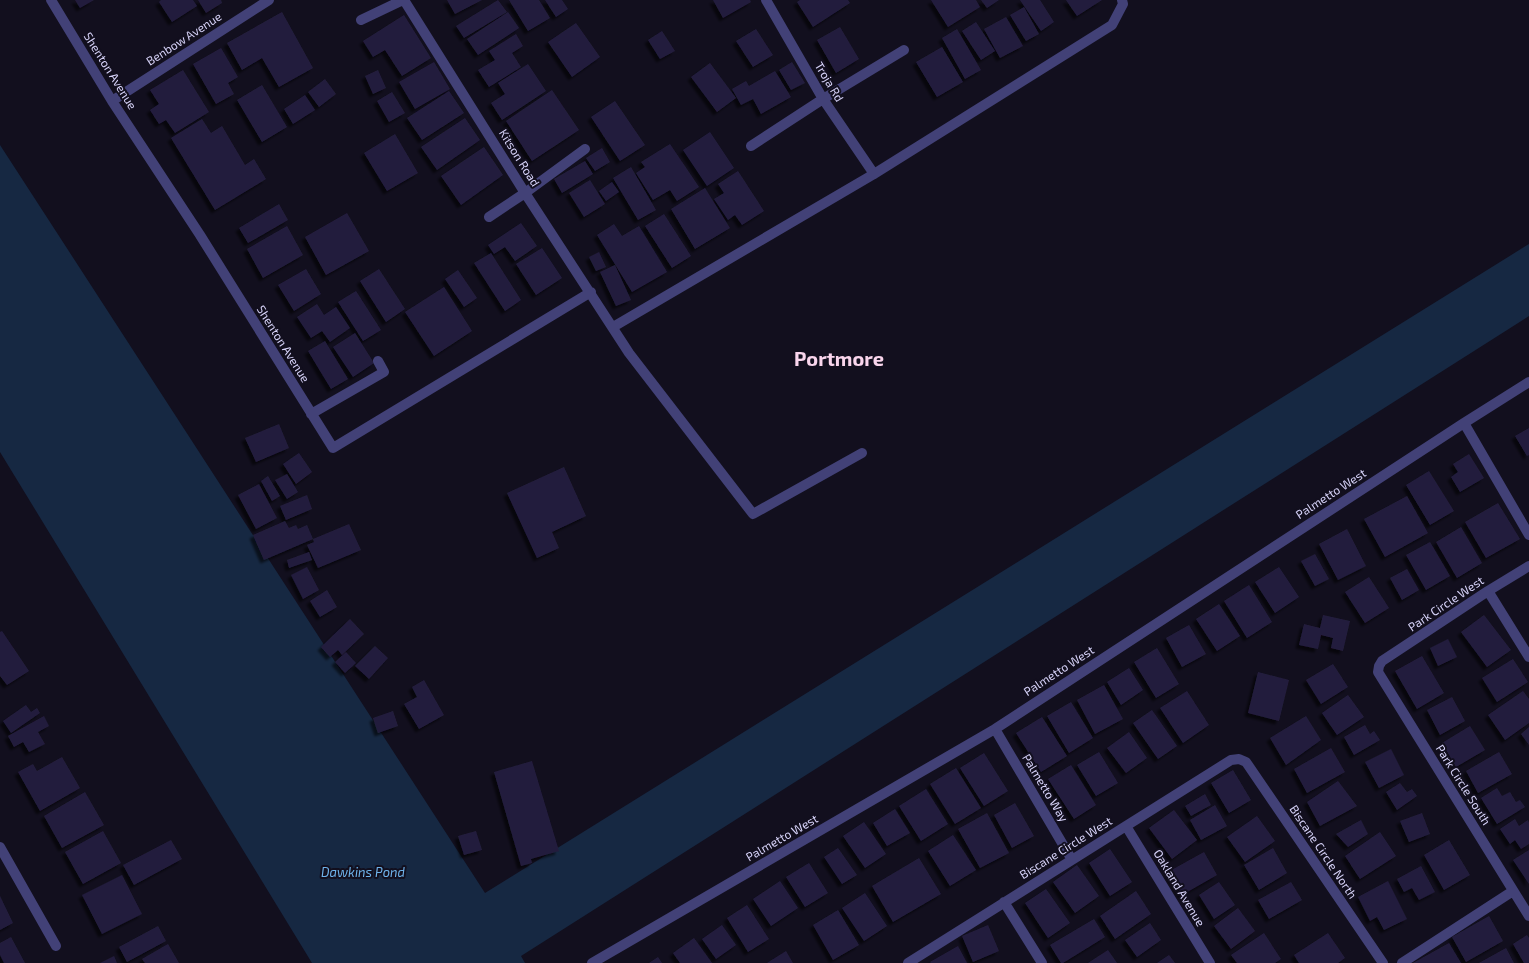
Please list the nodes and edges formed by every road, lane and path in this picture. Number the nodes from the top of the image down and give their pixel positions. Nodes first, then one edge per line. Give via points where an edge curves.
1 (51, 0) edge
2 (269, 0) edge
3 (403, 0) edge
4 (766, 0) edge
5 (1122, 0) edge
6 (361, 20) dead end
7 (904, 50) dead end
8 (823, 99) junction
9 (112, 101) junction
10 (751, 146) dead end
11 (584, 149) dead end
12 (874, 174) junction
13 (525, 193) junction
14 (489, 217) dead end
15 (591, 292) junction
16 (613, 327) junction
17 (378, 361) dead end
18 (1529, 382) edge
19 (311, 414) junction
20 (1464, 423) junction
21 (862, 453) dead end
22 (1529, 535) edge
23 (1529, 566) edge
24 (1488, 591) junction
25 (1529, 657) edge
26 (1379, 666) joint
27 (995, 729) junction
28 (1240, 759) joint
29 (1126, 826) junction
30 (0, 847) edge
31 (1072, 860) junction
32 (4, 863) edge
33 (1513, 891) junction
34 (1004, 902) junction
35 (1529, 916) edge
36 (56, 946) dead end
37 (592, 963) edge
38 (908, 963) edge
39 (1042, 963) edge
40 (1210, 963) edge
41 (1383, 963) edge
42 (1402, 963) edge

1 - 9 street, Shenton Avenue
2 - 9 street, Benbow Avenue
3 - 6 street
3 - 13 street, Kitson Road
4 - 8 street, Troja Rd
5 - 12 street via 1123,4 1112,25
7 - 8 street
8 - 10 street
8 - 12 street, Troja Rd
9 - 19 street, Shenton Avenue via 200,235
11 - 13 street
12 - 16 street
13 - 14 street
13 - 15 street, Kitson Road
15 - 16 street, Kitson Road
15 - 19 street, Shenton Avenue via 333,448
16 - 21 street, Kitson Road via 629,353 753,514
17 - 19 street via 384,372
18 - 20 street, Palmetto West
20 - 22 street
20 - 27 street, Palmetto West
23 - 24 street, Park Circle West
24 - 25 street
24 - 26 street, Park Circle West via 1382,661
26 - 33 street, Park Circle South via 1378,672
27 - 31 street, Palmetto Way
27 - 37 street, Palmetto West
28 - 29 street, Biscane Circle West via 1231,760
28 - 41 street, Biscane Circle North via 1246,762
29 - 31 street, Biscane Circle West
29 - 40 street, Oakland Avenue
30 - 32 street
31 - 34 street, Biscane Circle West
32 - 36 street
33 - 35 street, Park Circle South
33 - 42 street
34 - 38 street, Biscane Circle West
34 - 39 street

